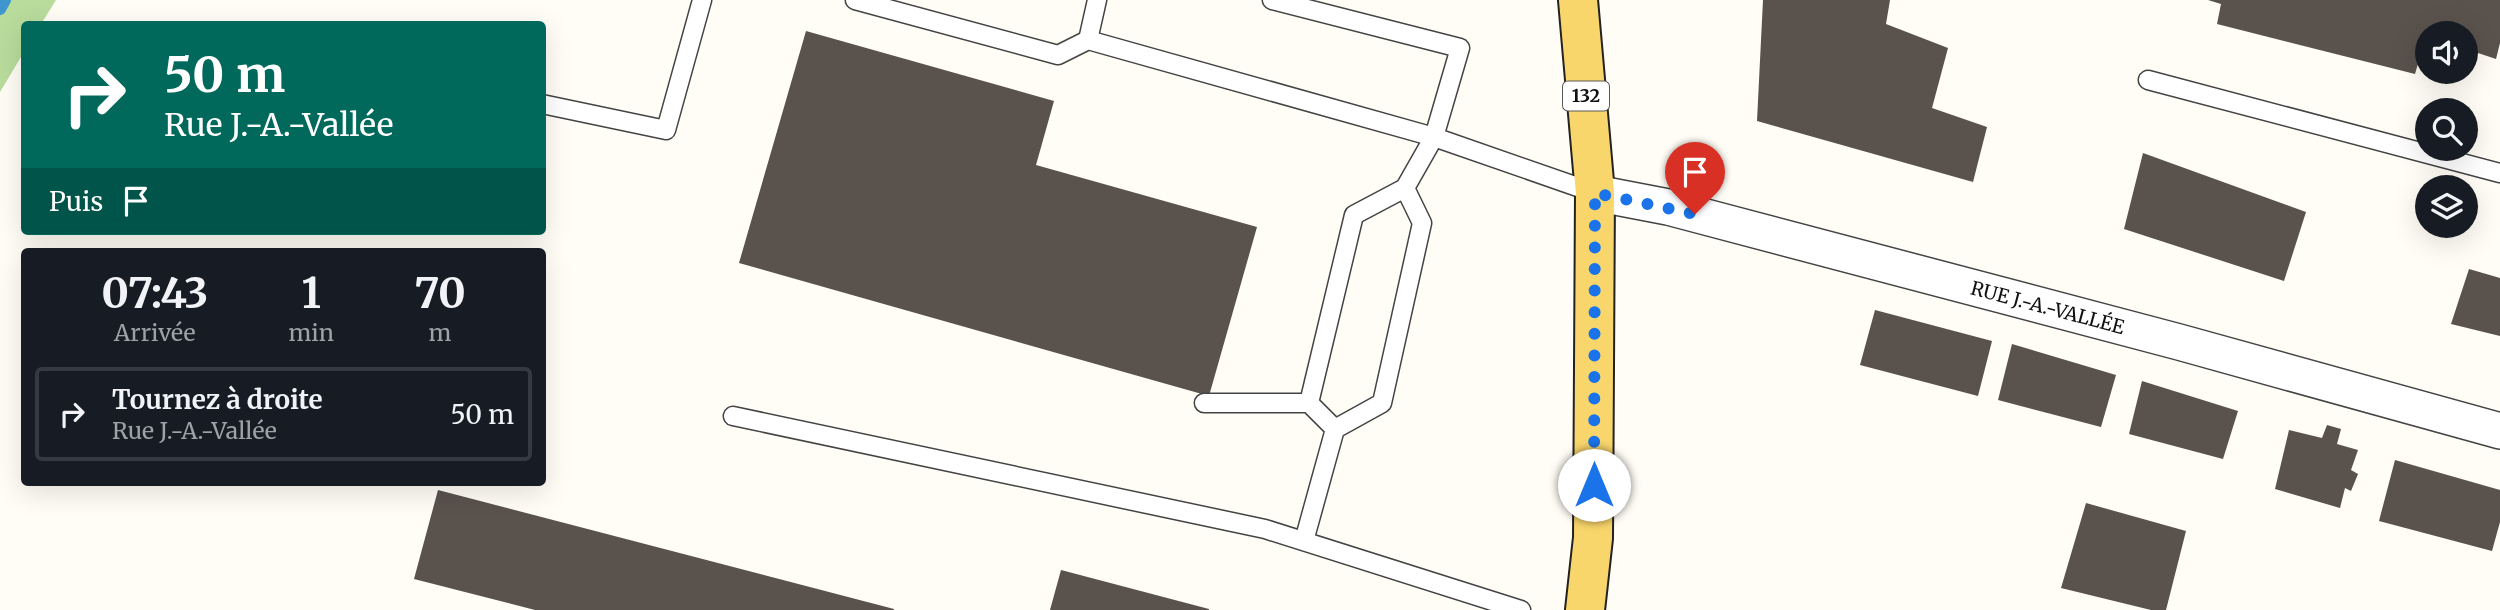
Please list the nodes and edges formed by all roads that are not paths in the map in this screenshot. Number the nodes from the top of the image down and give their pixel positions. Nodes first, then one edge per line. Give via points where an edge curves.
1 (702, 0) edge
2 (855, 0) edge
3 (1097, 0) edge
4 (1272, 0) edge
5 (1578, 0) edge
6 (1087, 40) junction
7 (2148, 80) dead end
8 (546, 105) edge
9 (1434, 137) junction
10 (2500, 173) edge
11 (1405, 188) junction
12 (1595, 193) junction
13 (1203, 403) dead end
14 (1309, 403) junction
15 (733, 416) dead end
16 (1335, 429) junction
17 (2500, 431) edge
18 (1304, 541) junction
19 (1521, 610) edge
20 (1585, 610) edge

1 - 8 lane via 666,130
2 - 6 lane via 1058,55
3 - 6 lane
4 - 9 lane via 1460,48
5 - 12 main road, 132
6 - 9 lane
7 - 10 lane
9 - 11 lane
9 - 12 lane
11 - 14 lane via 1354,215
11 - 16 lane via 1422,223 1382,403
12 - 17 street, RUE J.-A.-VALLÉE via 1708,218
12 - 20 main road, 132 via 1593,538
13 - 14 lane
14 - 16 lane
15 - 18 lane
16 - 18 lane
18 - 19 lane

